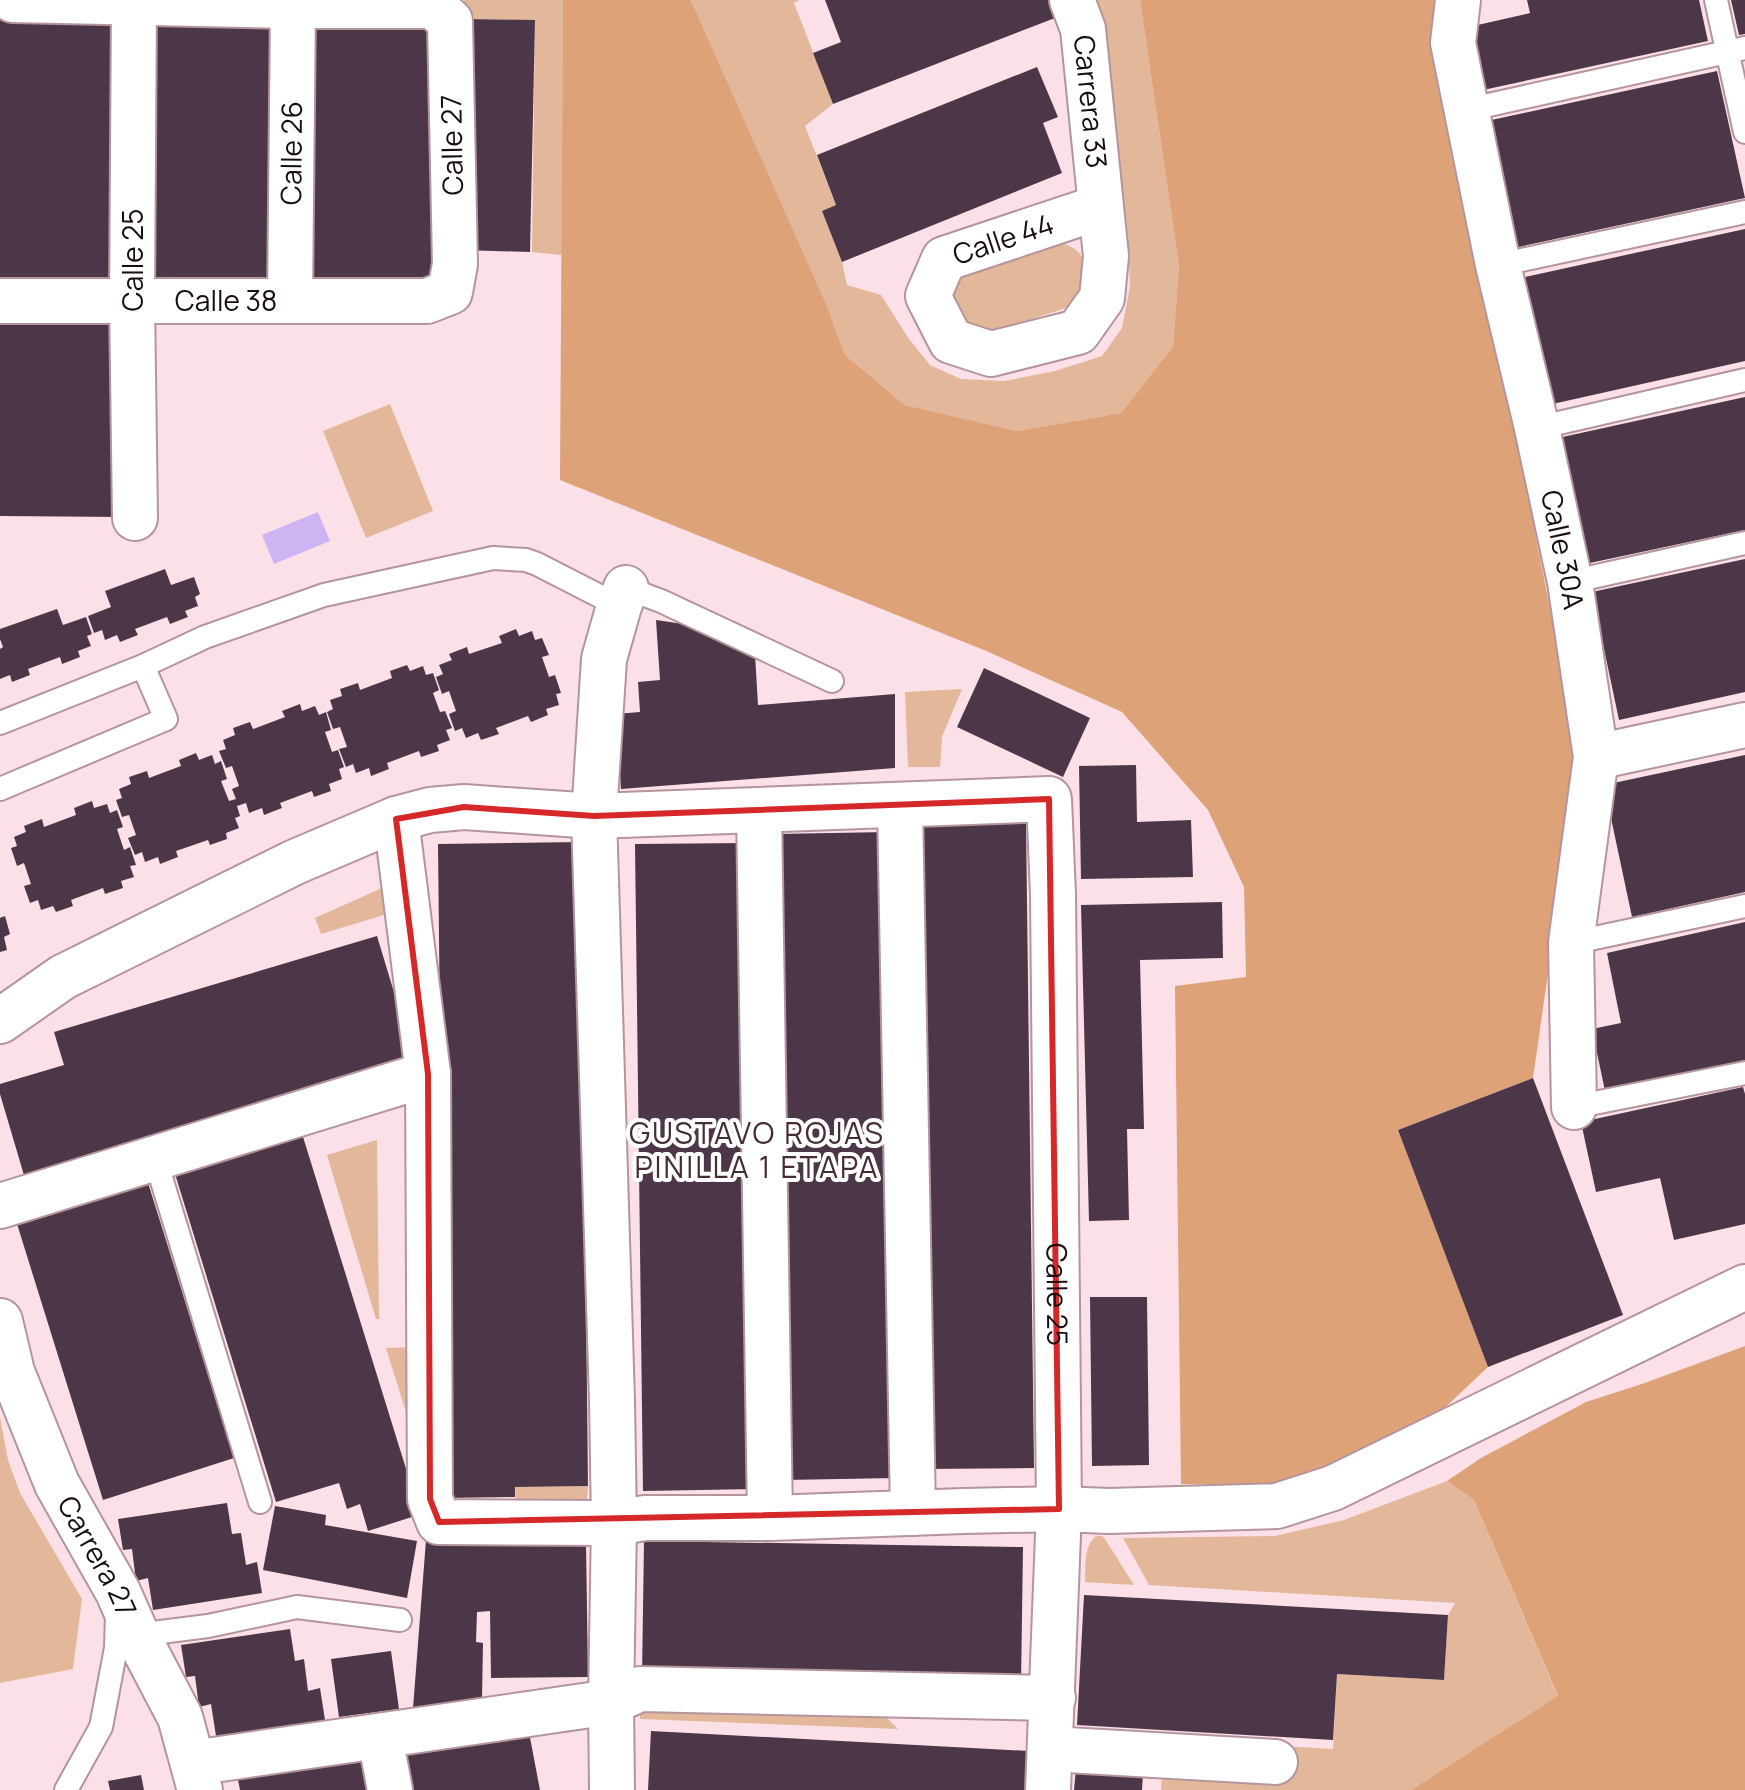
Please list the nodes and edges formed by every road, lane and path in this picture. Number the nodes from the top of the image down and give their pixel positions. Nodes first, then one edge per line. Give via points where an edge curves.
1 (13, 0) edge
2 (1072, 0) edge
3 (1458, 0) edge
4 (1716, 0) edge
5 (192, 2) edge
6 (388, 2) edge
7 (134, 3) junction
8 (293, 6) junction
9 (1736, 50) edge
10 (1466, 110) junction
11 (1745, 132) edge
12 (1100, 207) junction
13 (1745, 212) edge
14 (1498, 265) junction
15 (450, 292) joint
16 (0, 301) edge
17 (132, 301) junction
18 (290, 301) junction
19 (951, 341) joint
20 (1745, 380) edge
21 (1537, 428) junction
22 (135, 518) dead end
23 (1745, 543) edge
24 (1570, 582) junction
25 (622, 597) junction
26 (143, 666) junction
27 (832, 681) dead end
28 (0, 723) edge
29 (1745, 725) edge
30 (1596, 757) junction
31 (0, 789) edge
32 (900, 805) junction
33 (759, 810) junction
34 (594, 816) junction
35 (396, 819) junction
36 (1745, 906) edge
37 (1571, 943) junction
38 (0, 1021) edge
39 (1745, 1073) edge
40 (428, 1074) junction
41 (1574, 1107) joint
42 (155, 1158) junction
43 (0, 1206) edge
44 (1745, 1287) edge
45 (0, 1321) edge
46 (260, 1502) dead end
47 (1059, 1509) junction
48 (913, 1513) junction
49 (770, 1518) junction
50 (614, 1523) junction
51 (118, 1592) junction
52 (400, 1620) dead end
53 (137, 1635) junction
54 (1053, 1698) junction
55 (611, 1702) junction
56 (380, 1737) junction
57 (1275, 1762) dead end
58 (1049, 1770) edge
59 (196, 1777) edge
60 (66, 1790) edge
61 (390, 1790) edge
62 (612, 1790) edge

1 - 7 street
2 - 12 street, Carrera 33 via 1083,29
3 - 10 street, Calle 30A via 1453,43
4 - 9 lane
5 - 7 street
5 - 8 street
6 - 8 street
6 - 15 street, Calle 27 via 433,6 450,21 455,264
7 - 17 street, Calle 25
8 - 18 street, Calle 26
9 - 10 lane
9 - 11 lane
10 - 14 street, Calle 30A
12 - 19 street, Calle 44 via 944,259 928,296
12 - 19 street, Carrera 33 via 1106,256 1102,298 1078,332 991,354
13 - 14 lane
14 - 21 street, Calle 30A
15 - 18 street, Calle 38 via 427,301
16 - 17 street, Calle 38
17 - 18 street, Calle 38
17 - 22 street, Calle 25
20 - 21 lane
21 - 24 street, Calle 30A
23 - 24 lane
24 - 30 street, Calle 30A
25 - 26 lane via 526,560 493,558 324,595 205,637
25 - 27 lane via 661,601
25 - 34 street via 604,659
26 - 28 lane
26 - 31 lane via 166,719
29 - 30 street
30 - 37 street, Calle 30A
32 - 33 street
32 - 47 street, Calle 25 via 1049,799
32 - 48 street
33 - 34 street
33 - 49 street
34 - 35 street via 464,807
34 - 50 street
35 - 38 street via 295,862 63,977
35 - 40 street
36 - 37 lane
37 - 41 street, Calle 30A
39 - 41 lane
40 - 42 street
40 - 50 street via 430,1499 439,1522
42 - 43 street
42 - 46 lane
44 - 47 street via 1333,1488 1277,1506
45 - 51 street, Carrera 27 via 12,1372 57,1484
47 - 48 street
47 - 54 street, Calle 25
48 - 49 street
49 - 50 street via 645,1518
50 - 55 street
51 - 53 street, Carrera 27
51 - 60 lane via 116,1648 101,1727
52 - 53 lane via 297,1607
53 - 59 street, Carrera 27 via 180,1717
54 - 55 street via 640,1689
54 - 58 street, Calle 25
55 - 56 street
55 - 62 street
56 - 59 street
56 - 61 street
57 - 58 street

